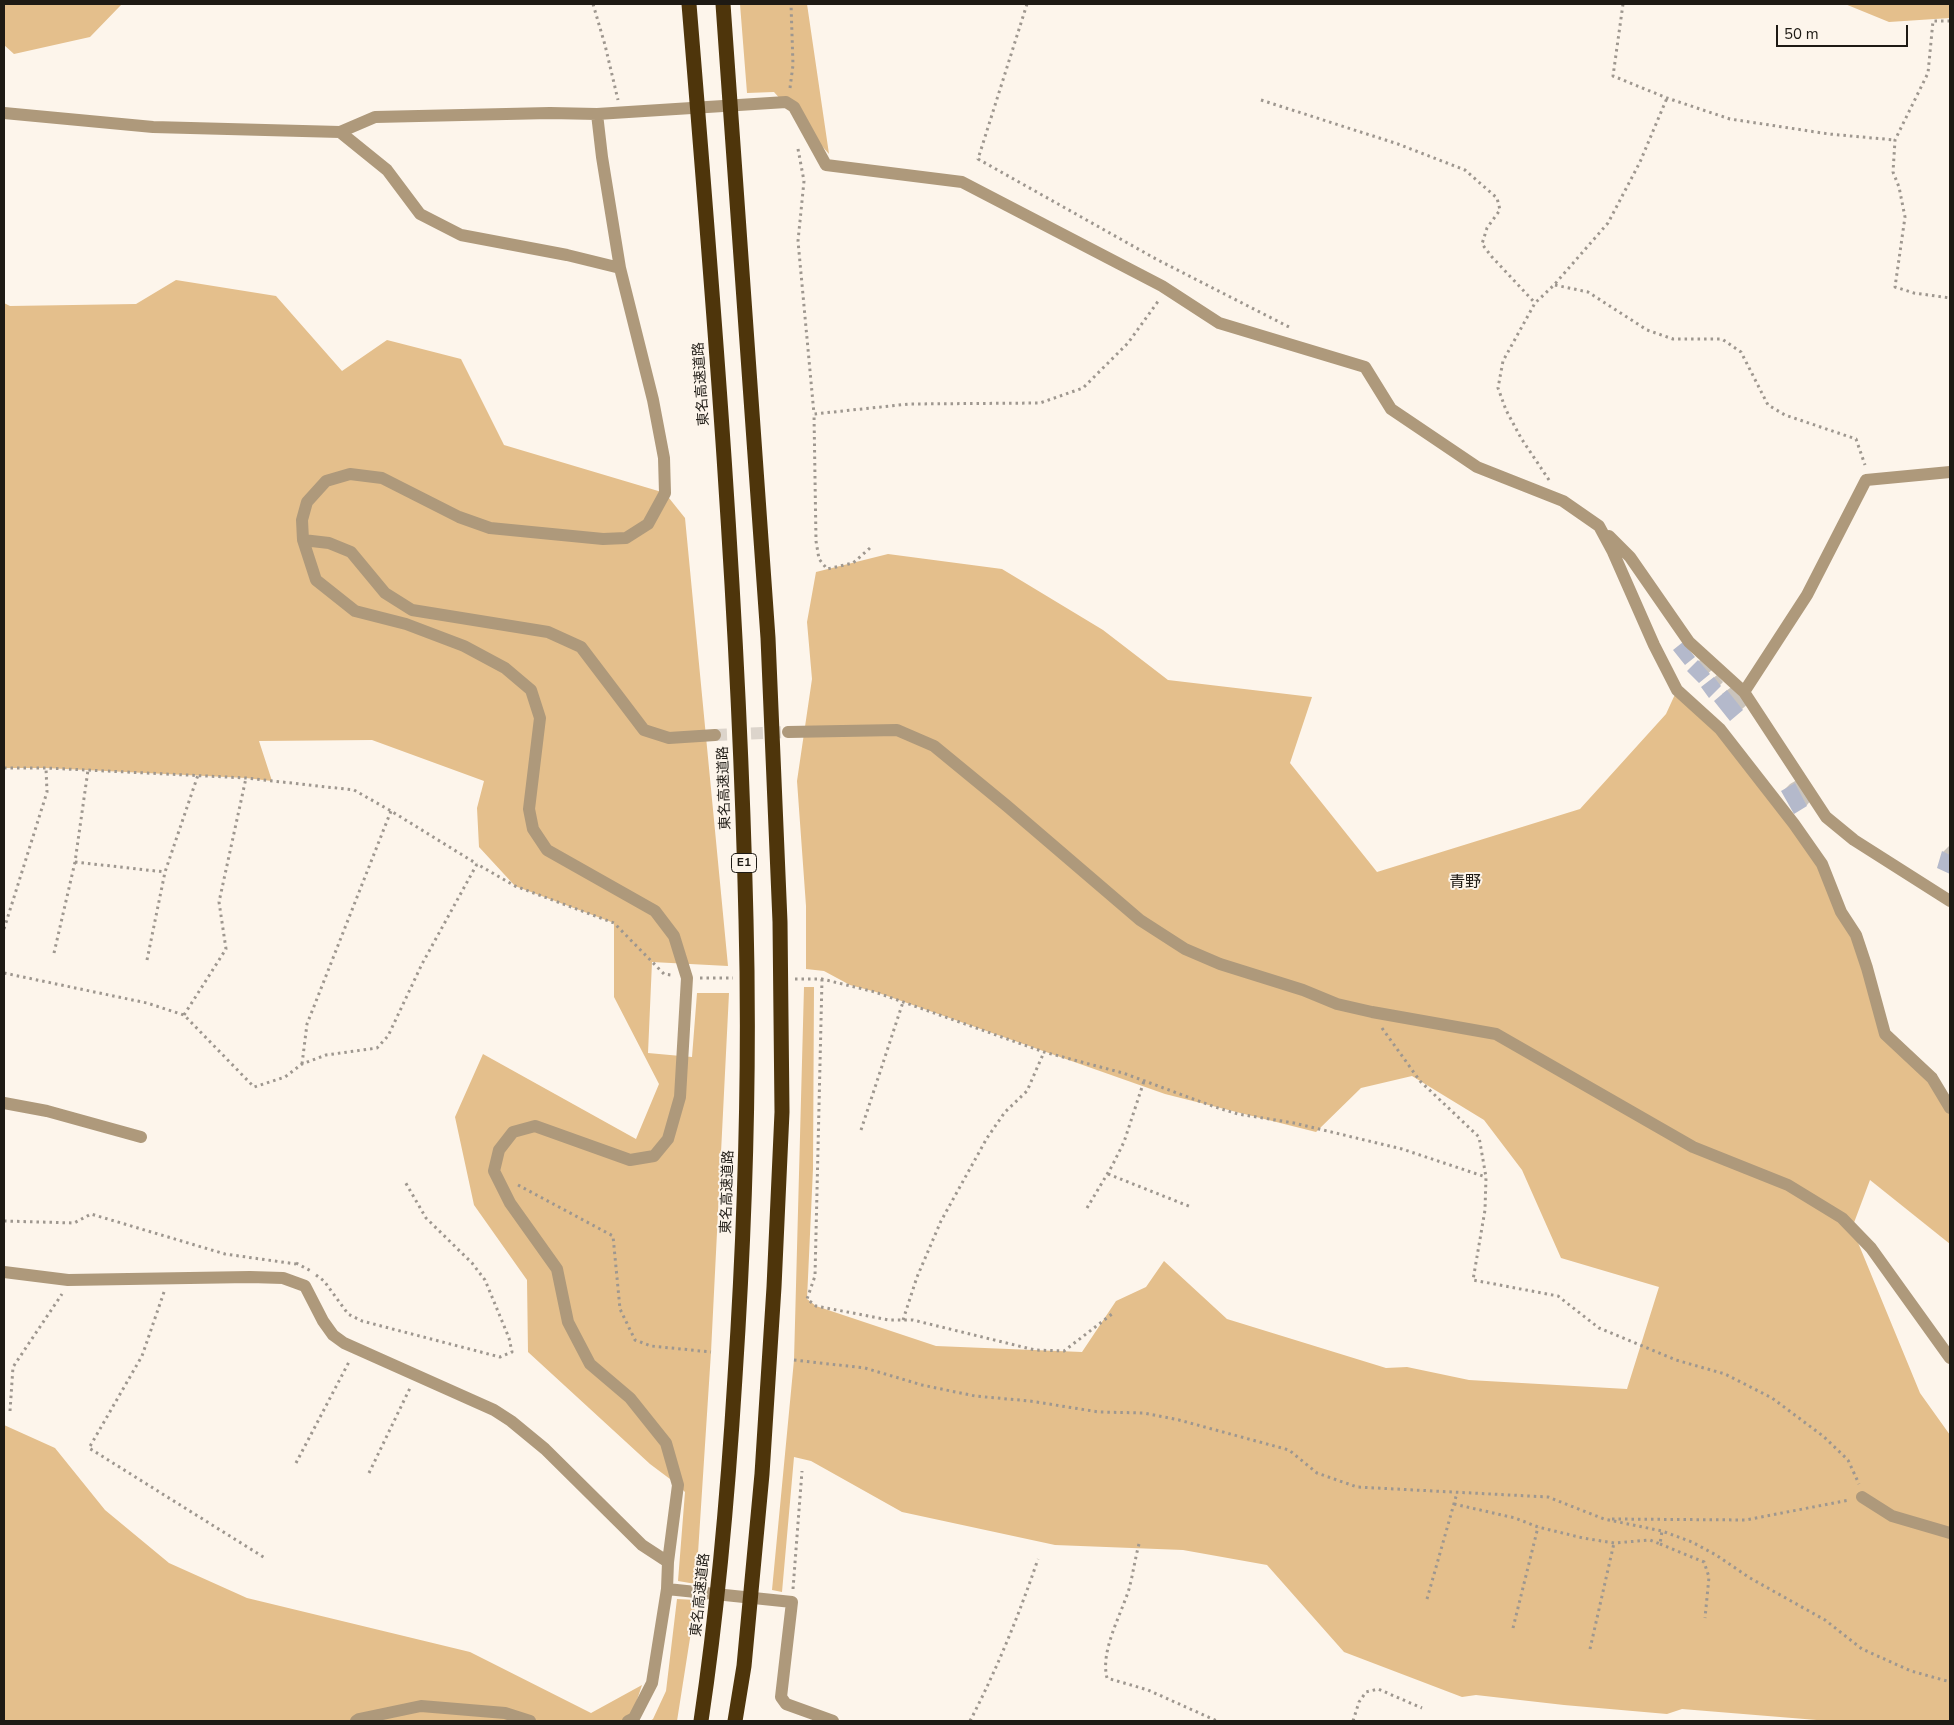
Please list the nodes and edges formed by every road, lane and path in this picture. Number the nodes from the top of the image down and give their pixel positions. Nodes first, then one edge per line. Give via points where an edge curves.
1 (594, 4) edge
2 (688, 4) edge
3 (723, 4) edge
4 (791, 4) edge
5 (1027, 4) edge
6 (1623, 4) edge
7 (1950, 21) edge
8 (1667, 98) junction
9 (1260, 100) dead end
10 (786, 102) junction
11 (4, 113) edge
12 (620, 113) junction
13 (598, 114) junction
14 (340, 132) junction
15 (1895, 140) junction
16 (796, 143) dead end
17 (620, 268) junction
18 (1554, 285) junction
19 (1166, 289) junction
20 (1950, 298) edge
21 (1535, 303) junction
22 (1293, 329) dead end
23 (814, 414) junction
24 (1950, 472) edge
25 (1866, 480) junction
26 (1563, 501) junction
27 (1598, 526) junction
28 (303, 540) junction
29 (870, 548) dead end
30 (1744, 692) junction
31 (788, 732) tunnel mouth
32 (715, 734) tunnel mouth
33 (4, 768) edge
34 (46, 768) junction
35 (88, 770) junction
36 (198, 776) junction
37 (246, 778) junction
38 (391, 811) junction
39 (75, 862) junction
40 (477, 864) junction
41 (165, 872) junction
42 (1950, 901) edge
43 (4, 929) edge
44 (54, 953) dead end
45 (147, 960) dead end
46 (4, 973) edge
47 (687, 978) junction
48 (903, 1002) junction
49 (1372, 1012) junction
50 (184, 1015) junction
51 (1044, 1052) junction
52 (302, 1064) junction
53 (1144, 1081) junction
54 (4, 1103) edge
55 (1950, 1108) edge
56 (861, 1130) dead end
57 (141, 1137) dead end
58 (494, 1171) junction
59 (1108, 1174) junction
60 (1486, 1176) junction
61 (404, 1180) dead end
62 (1191, 1207) dead end
63 (1087, 1208) dead end
64 (4, 1221) edge
65 (296, 1263) junction
66 (4, 1272) edge
67 (169, 1279) junction
68 (68, 1280) junction
69 (305, 1286) junction
70 (1112, 1314) dead end
71 (903, 1320) junction
72 (356, 1349) junction
73 (711, 1352) dead end
74 (1950, 1358) edge
75 (794, 1360) dead end
76 (416, 1375) junction
77 (10, 1411) dead end
78 (296, 1463) dead end
79 (802, 1471) dead end
80 (369, 1473) dead end
81 (1457, 1493) junction
82 (1862, 1497) junction
83 (1454, 1504) junction
84 (1604, 1519) junction
85 (1538, 1527) junction
86 (1662, 1531) junction
87 (1950, 1533) edge
88 (1139, 1544) dead end
89 (1614, 1544) junction
90 (1660, 1544) junction
91 (265, 1558) dead end
92 (1038, 1559) dead end
93 (668, 1562) junction
94 (673, 1590) junction
95 (1427, 1599) dead end
96 (787, 1601) junction
97 (1705, 1618) dead end
98 (1513, 1628) dead end
99 (1590, 1649) dead end
100 (1950, 1680) edge
101 (1422, 1708) dead end
102 (360, 1720) edge
103 (530, 1721) edge
104 (628, 1721) edge
105 (701, 1721) edge
106 (735, 1721) edge
107 (832, 1721) edge
108 (970, 1721) edge
109 (1217, 1721) edge
110 (1353, 1721) edge

1 - 12 path
2 - 105 highway, 東名高速道路 / E1 via 735,640 746,920 746,1115 741,1287 730,1472
3 - 106 highway, E1 via 768,638 780,922 782,1112 762,1474 744,1666
4 - 10 path via 792,65
5 - 22 path via 978,159 1156,259
6 - 8 path via 1613,76
7 - 15 path via 1934,21 1928,73
8 - 15 path via 1730,119
8 - 18 path via 1640,162 1608,223
9 - 21 path via 1398,144 1465,170 1497,198 1500,210 1487,228 1482,244
10 - 12 street
10 - 19 street via 794,107 826,165 962,182
11 - 14 street via 153,127
12 - 13 street
13 - 14 street via 550,112 375,117
13 - 17 street
14 - 17 street via 388,170 420,214 460,234
15 - 20 path via 1893,172 1904,217 1895,287
16 - 23 path via 804,181 798,240
17 - 28 street via 664,458 665,493 648,524 626,538 603,539 490,528 382,478 350,474 326,481 307,502 302,520
18 - 21 path
18 - 25 path via 1588,292 1647,330 1674,339 1722,339 1741,352 1768,405 1785,415 1856,439 1866,467
19 - 23 path via 1128,343 1082,388 1040,403 908,404
19 - 26 street via 1219,322 1365,367 1391,409 1477,467
21 - 26 path via 1503,361 1498,388 1521,438
23 - 29 path via 819,559 827,569 853,563
24 - 25 street
25 - 30 street via 1807,595
26 - 27 street
27 - 30 street via 1630,557 1689,642
27 - 55 street via 1677,690 1720,729 1822,864 1841,912 1856,935 1885,1034 1932,1078
28 - 32 street via 329,543 352,552 384,593 412,610 548,632 581,647 644,730 669,738
28 - 47 street via 316,580 355,611 406,624 464,646 505,668 531,690 540,718 529,809 533,829 547,850 655,911 674,936
30 - 42 street via 1826,817 1854,840
31 - 49 street via 897,730 934,746 1140,920 1185,949 1336,1004
33 - 34 path
34 - 35 path
34 - 43 path via 47,792
35 - 36 path
35 - 39 path
36 - 37 path
36 - 41 path
37 - 38 path via 354,790
37 - 50 path via 219,902 226,949
38 - 40 path
38 - 52 path via 307,1024
39 - 41 path
39 - 44 path
40 - 47 path via 515,886 614,923 664,974
40 - 52 path via 422,964 388,1036 377,1048 326,1055
41 - 45 path
46 - 50 path via 147,1003
47 - 58 street via 680,1097 668,1139 654,1156 630,1160 535,1126 513,1132 499,1150
48 - 51 path
48 - 56 path
48 - 71 path via 822,978 815,1276 807,1299 816,1306
49 - 60 path via 1420,1081 1478,1137
49 - 74 street via 1496,1034 1693,1147 1788,1185 1842,1218 1871,1248
50 - 52 path via 254,1087 285,1076
51 - 53 path
51 - 71 path via 1027,1091 1005,1112 987,1138 941,1221
53 - 59 path via 1124,1142
53 - 60 path via 1238,1114 1294,1123 1402,1149
54 - 57 street via 47,1111
58 - 73 path via 612,1236 620,1309 635,1340 651,1346
58 - 93 street via 510,1203 556,1269 568,1322 590,1364 630,1398 666,1443 678,1485
59 - 62 path
59 - 63 path
60 - 82 path via 1486,1210 1473,1280 1558,1296 1599,1328 1676,1360 1724,1374 1772,1398 1823,1436 1848,1460
61 - 65 path via 426,1218 485,1280 512,1352 500,1357 362,1322 348,1314 324,1281
64 - 65 path via 74,1224 90,1214 225,1254
65 - 69 path
66 - 68 street
67 - 68 street
67 - 69 street via 284,1278
67 - 91 path via 142,1356 89,1448
68 - 77 path via 65,1290 13,1367
69 - 72 street via 333,1335
70 - 71 path via 1064,1351 1035,1350
72 - 76 street
72 - 78 path
75 - 81 path via 865,1368 974,1396 1099,1412 1162,1416 1289,1450 1317,1473 1357,1487
76 - 80 path
76 - 93 street via 511,1420 642,1545
79 - 96 path
81 - 83 path
81 - 84 path via 1548,1497
82 - 84 path via 1746,1520
82 - 87 street via 1892,1516
83 - 85 path via 1515,1518
83 - 95 path
84 - 86 path
85 - 89 path
85 - 98 path
86 - 90 path
86 - 100 path via 1716,1555 1825,1620 1862,1648 1911,1671
88 - 109 path via 1104,1667 1107,1678 1148,1690
89 - 90 path via 1650,1540
89 - 99 path
90 - 97 path via 1704,1562 1709,1577
92 - 108 path via 1014,1627
93 - 94 street
94 - 96 street
94 - 104 street via 652,1682 634,1718
96 - 107 street via 781,1697 786,1704
101 - 110 path via 1378,1689 1366,1692
102 - 103 street via 421,1706 505,1713

